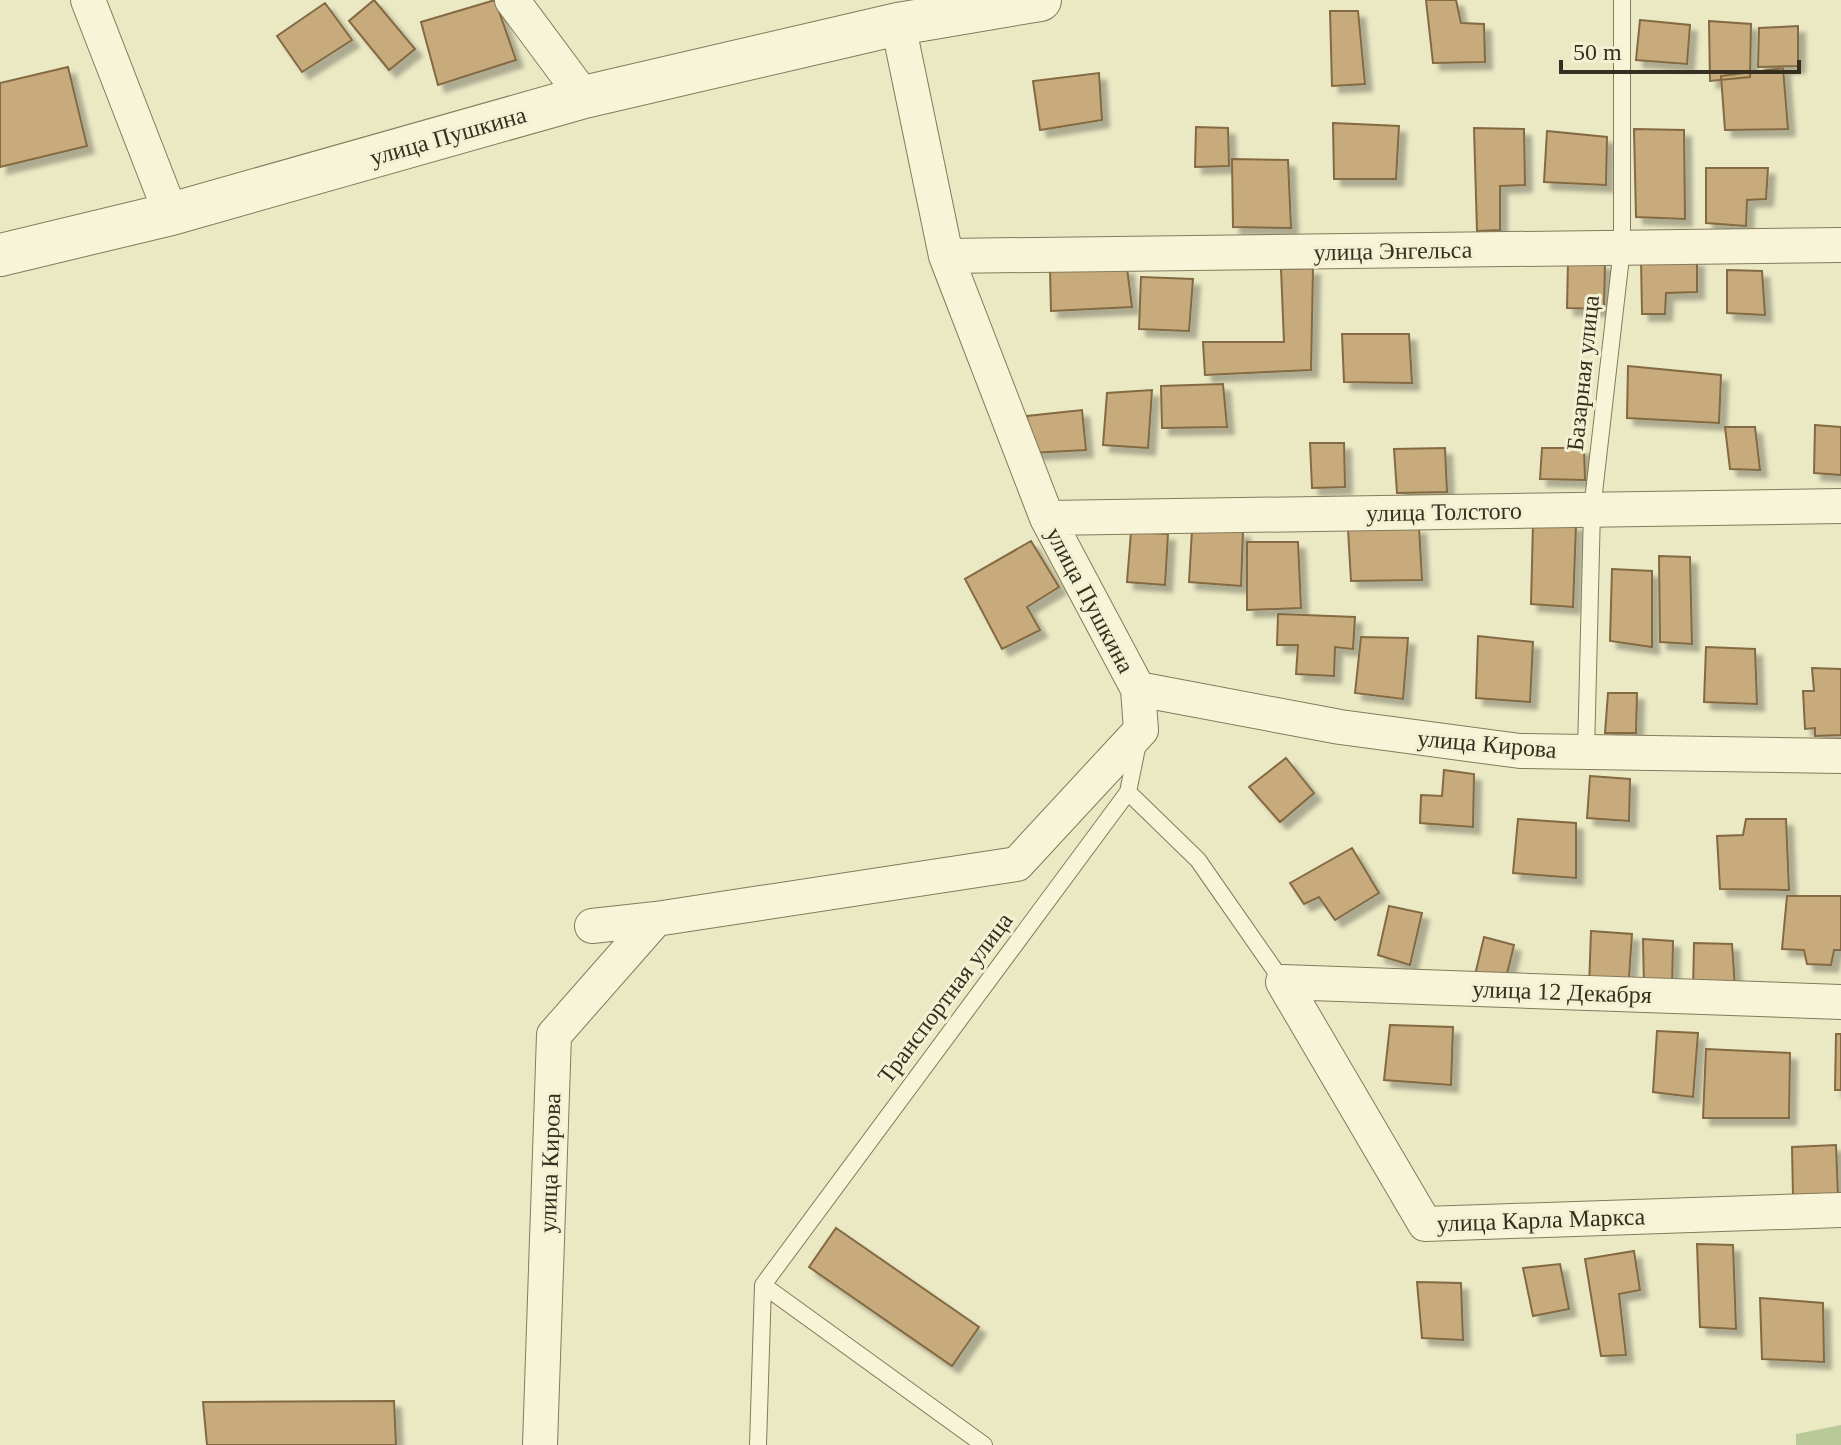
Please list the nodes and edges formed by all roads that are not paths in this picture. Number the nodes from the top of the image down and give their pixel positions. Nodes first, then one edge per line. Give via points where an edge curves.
1 (88, 0) edge
2 (512, 0) edge
3 (1040, 0) edge
4 (1622, 0) edge
5 (898, 24) junction
6 (584, 97) junction
7 (171, 214) junction
8 (1841, 245) edge
9 (1622, 248) junction
10 (0, 255) edge
11 (946, 256) junction
12 (1841, 506) edge
13 (1592, 510) junction
14 (1047, 518) junction
15 (1138, 689) junction
16 (1141, 730) junction
17 (1586, 752) junction
18 (1841, 756) edge
19 (1128, 792) junction
20 (656, 919) junction
21 (592, 926) dead end
22 (1283, 982) junction
23 (1841, 1002) edge
24 (1841, 1210) edge
25 (763, 1285) junction
26 (540, 1445) edge
27 (758, 1445) edge
28 (984, 1445) edge

1 - 7 street
2 - 6 street
3 - 5 street, улица Пушкина
4 - 9 lane, Базарная улица
5 - 6 street, улица Пушкина
5 - 11 street, улица Пушкина
6 - 7 street, улица Пушкина
7 - 10 street, улица Пушкина
8 - 9 street, улица Энгельса
9 - 11 street, улица Энгельса
9 - 13 lane, Базарная улица
11 - 14 street, улица Пушкина
12 - 13 street, улица Толстого
13 - 14 street, улица Толстого
13 - 17 lane, Базарная улица
14 - 15 street, улица Пушкина
15 - 16 street, улица Пушкина
15 - 17 street, улица Кирова via 1340,727 1520,751
16 - 19 lane, Транспортная улица
16 - 20 street via 1017,864
17 - 18 street, улица Кирова
19 - 22 lane via 1198,860
19 - 25 lane, Транспортная улица
20 - 21 street
20 - 26 street, улица Кирова via 554,1035
22 - 23 street, улица 12 Декабря
22 - 24 street, улица Карла Маркса via 1425,1224
25 - 27 lane
25 - 28 lane

